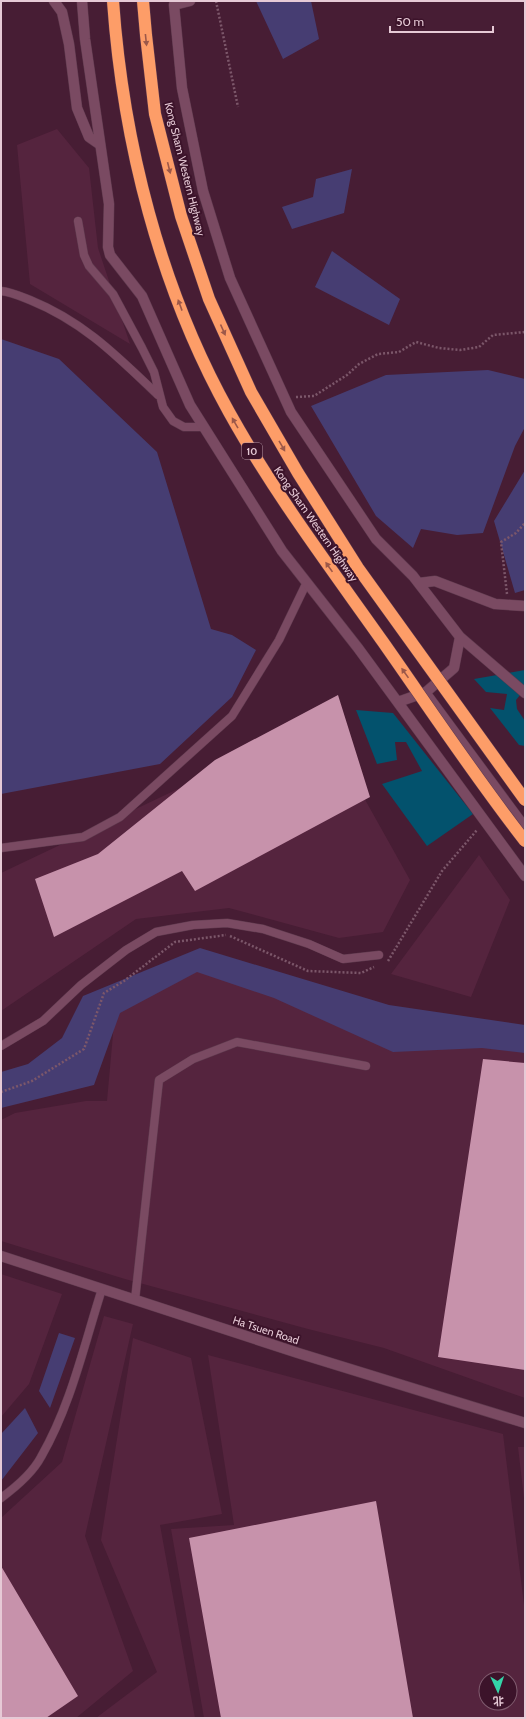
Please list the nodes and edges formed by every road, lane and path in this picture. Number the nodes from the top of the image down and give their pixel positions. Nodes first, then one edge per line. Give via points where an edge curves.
1 (54, 1) edge
2 (82, 1) edge
3 (113, 1) edge
4 (143, 1) edge
5 (190, 1) edge
6 (216, 1) edge
7 (238, 107) dead end
8 (99, 144) junction
9 (78, 221) dead end
10 (1, 291) edge
11 (525, 332) edge
12 (158, 395) junction
13 (284, 398) junction
14 (204, 428) junction
15 (525, 522) edge
16 (419, 583) junction
17 (306, 584) junction
18 (508, 605) junction
19 (525, 606) edge
20 (460, 637) junction
21 (426, 692) junction
22 (525, 693) edge
23 (398, 702) junction
24 (525, 800) edge
25 (485, 820) junction
26 (525, 826) edge
27 (525, 841) edge
28 (1, 848) edge
29 (525, 876) edge
30 (379, 955) dead end
31 (383, 963) dead end
32 (375, 967) dead end
33 (1, 1046) edge
34 (366, 1066) dead end
35 (1, 1092) edge
36 (1, 1256) edge
37 (102, 1289) junction
38 (135, 1300) junction
39 (525, 1423) edge
40 (1, 1498) edge

1 - 8 street via 62,12 69,44 77,108 89,137
2 - 8 street
27 -> 3 highway, Kong Sham Western Highway / 10, bridge via 296,520 228,410 183,314 152,224 126,115
4 -> 24 highway, Kong Sham Western Highway / 10, bridge via 155,114 181,216 210,299 251,392 358,568
5 - 13 street via 174,5 182,88 203,191 230,278
6 - 7 path
8 - 14 street via 109,204 110,255 142,296 190,405
9 - 12 lane via 84,255 89,266 113,294 154,372
10 - 12 lane via 54,310 78,324
11 - 13 path via 493,335 478,347 460,350 416,342 399,352 378,354 314,396
12 - 14 lane via 163,408 173,421 184,427
13 - 16 street via 376,539
14 - 17 street via 282,551
15 - 18 path via 516,533 502,542
16 - 18 street via 434,581 495,604
16 - 20 street
17 - 23 street
17 - 28 lane via 279,640 232,716 120,817 83,837
18 - 19 street
20 - 21 street via 454,668
20 - 22 street
21 - 23 street
21 - 26 lane
23 - 25 street
25 - 29 street
25 - 31 path via 442,872 390,960
30 - 33 lane via 343,959 309,944 263,929 227,923 193,924 156,932 126,950 81,985 43,1022
32 - 35 path via 361,973 308,971 229,935 175,942 104,993 84,1049 32,1081
34 - 38 lane via 237,1042 193,1059 159,1080
36 - 37 street, Ha Tsuen Road
37 - 38 street, Ha Tsuen Road
37 - 40 lane via 67,1403 41,1458 20,1484
38 - 39 street, Ha Tsuen Road

